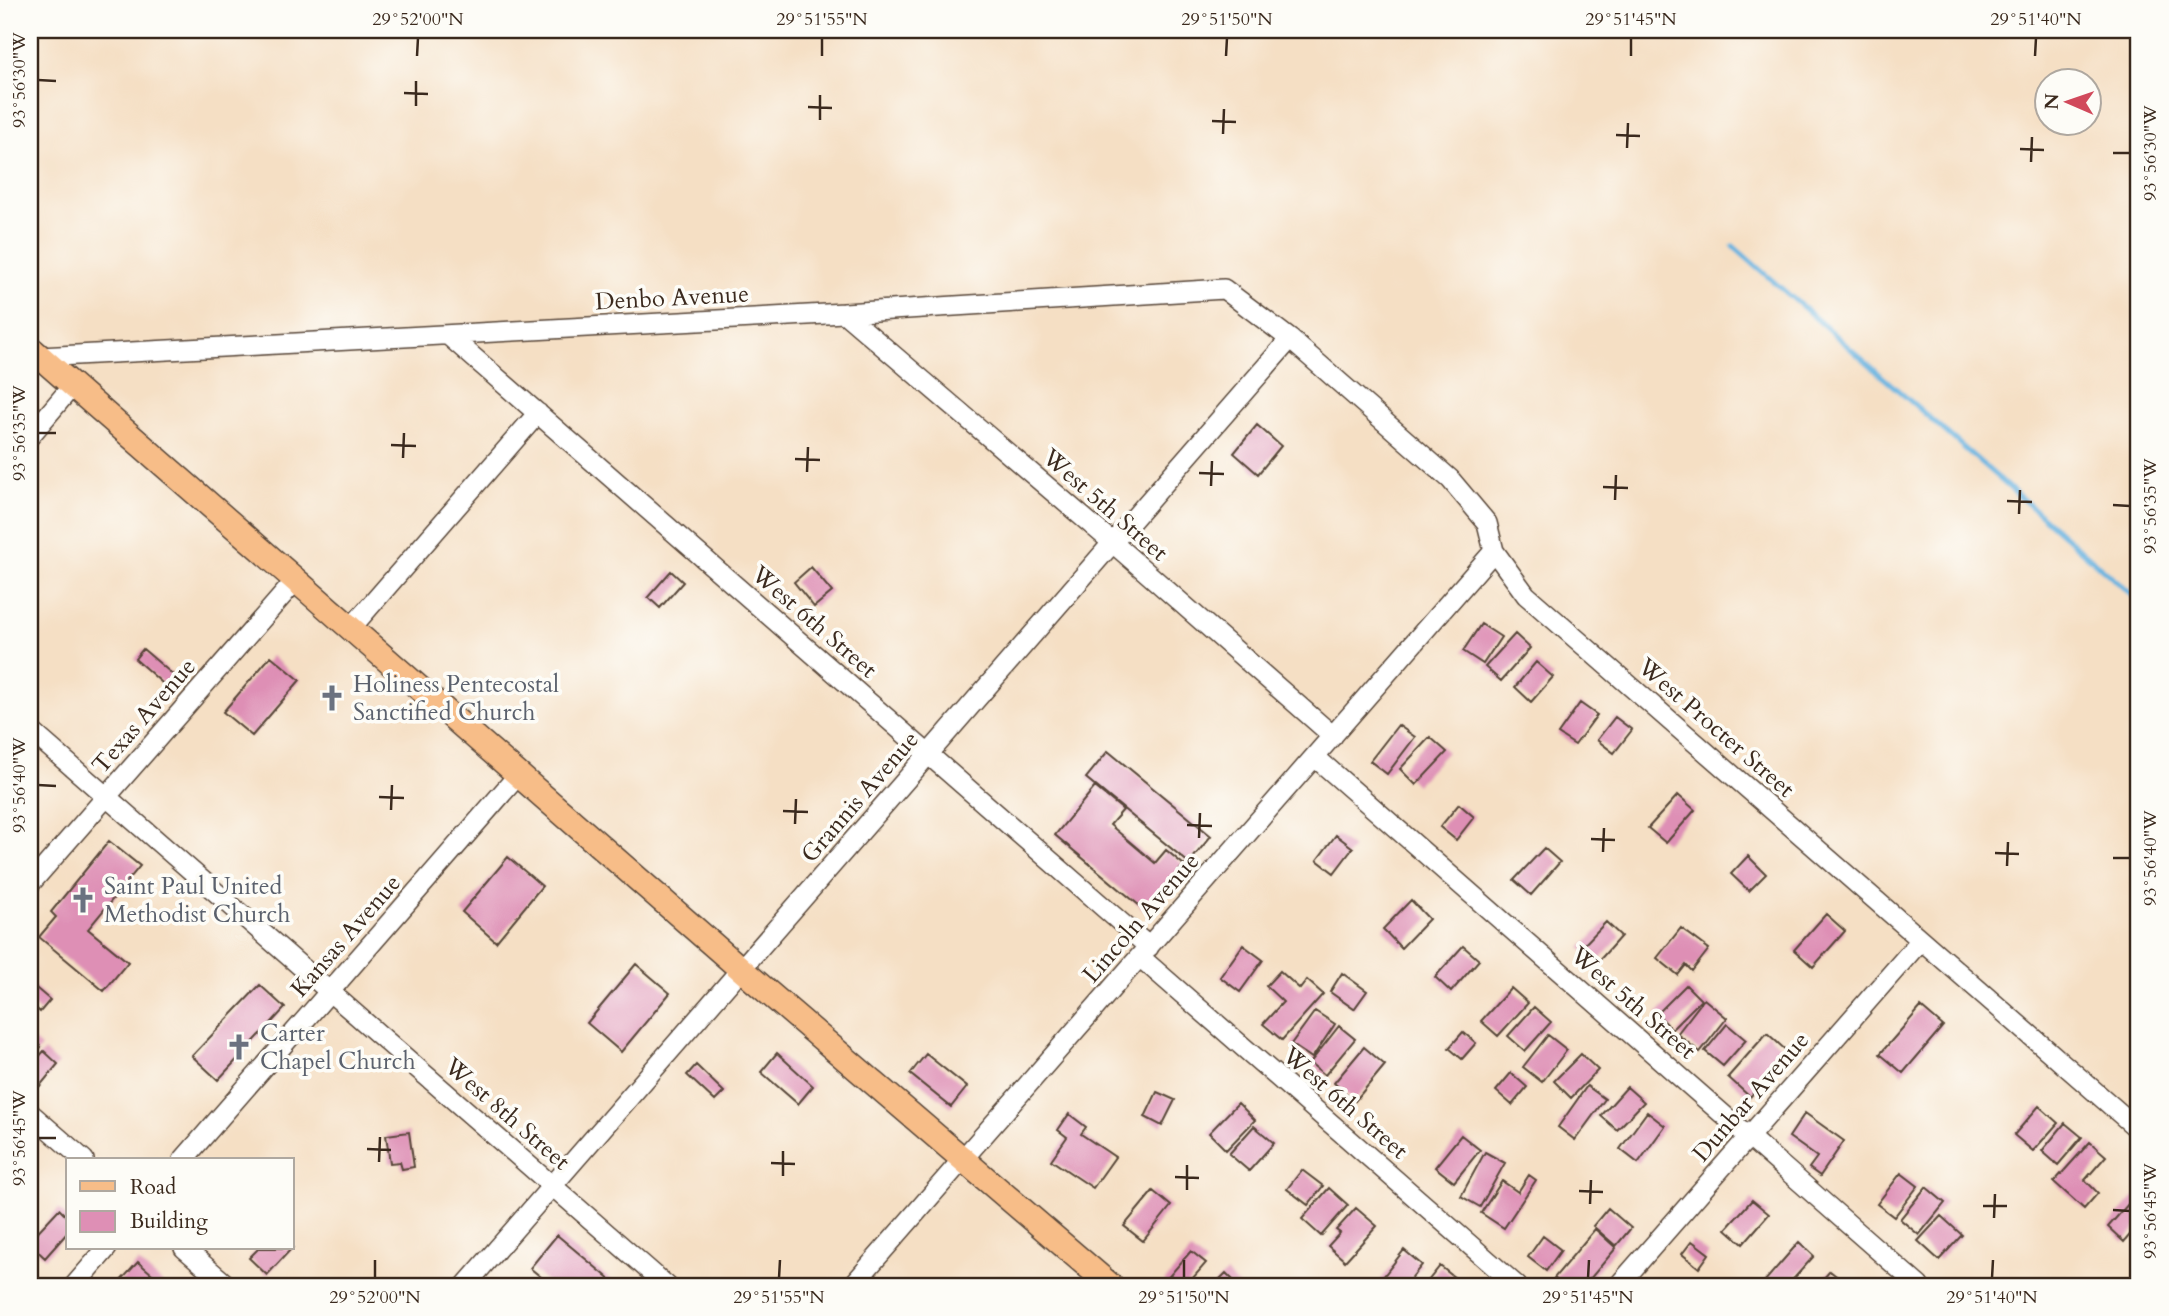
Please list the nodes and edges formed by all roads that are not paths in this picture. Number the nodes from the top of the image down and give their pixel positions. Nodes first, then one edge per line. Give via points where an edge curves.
1 (844, 313) junction
2 (448, 335) junction
3 (1290, 339) junction
4 (35, 353) edge
5 (73, 386) junction
6 (538, 413) junction
7 (30, 436) edge
8 (1113, 543) junction
9 (1494, 551) junction
10 (296, 580) junction
11 (351, 628) junction
12 (30, 730) edge
13 (1333, 736) junction
14 (929, 755) junction
15 (1315, 757) junction
16 (519, 774) junction
17 (106, 797) junction
18 (30, 884) edge
19 (1921, 940) junction
20 (1144, 952) junction
21 (742, 970) junction
22 (330, 992) junction
23 (30, 1113) edge
24 (2139, 1130) edge
25 (1748, 1137) junction
26 (82, 1158) edge
27 (185, 1158) edge
28 (964, 1158) junction
29 (552, 1186) junction
30 (105, 1250) edge
31 (186, 1250) edge
32 (74, 1286) edge
33 (228, 1286) edge
34 (465, 1286) edge
35 (667, 1286) edge
36 (852, 1286) edge
37 (1111, 1286) edge
38 (1517, 1286) edge
39 (1618, 1286) edge
40 (1919, 1286) edge

1 - 2 street, Denbo Avenue
1 - 3 street, Denbo Avenue via 1223,289
1 - 8 street, West 5th Street
2 - 4 street, Denbo Avenue
2 - 6 street, West 6th Street
3 - 8 street, Grannis Avenue
3 - 9 street, West Procter Street via 1450,479 1487,523
4 - 5 main road
5 - 7 street
5 - 10 main road
6 - 11 street
6 - 14 street, West 6th Street
8 - 13 street, West 5th Street
8 - 14 street, Grannis Avenue
9 - 13 street, Lincoln Avenue
9 - 19 street, West Procter Street via 1527,595
10 - 11 main road
10 - 17 street, Texas Avenue
11 - 16 main road
12 - 17 street, West 8th Street
13 - 15 street, Lincoln Avenue
14 - 20 street, West 6th Street
14 - 21 street, Grannis Avenue
15 - 20 street, Lincoln Avenue
15 - 25 street, West 5th Street
16 - 21 main road
16 - 22 street, Kansas Avenue
17 - 18 street, Texas Avenue
17 - 22 street, West 8th Street
19 - 24 street, West Procter Street
19 - 25 street, Dunbar Avenue
20 - 28 street, Lincoln Avenue
20 - 38 street, West 6th Street
21 - 28 main road
21 - 29 street, Grannis Avenue
22 - 27 street, Kansas Avenue
22 - 29 street, West 8th Street
23 - 26 street
25 - 39 street, Dunbar Avenue
25 - 40 street, West 5th Street
28 - 36 street, Lincoln Avenue
28 - 37 main road
29 - 34 street, Grannis Avenue
29 - 35 street, West 8th Street
30 - 32 street
31 - 33 street

